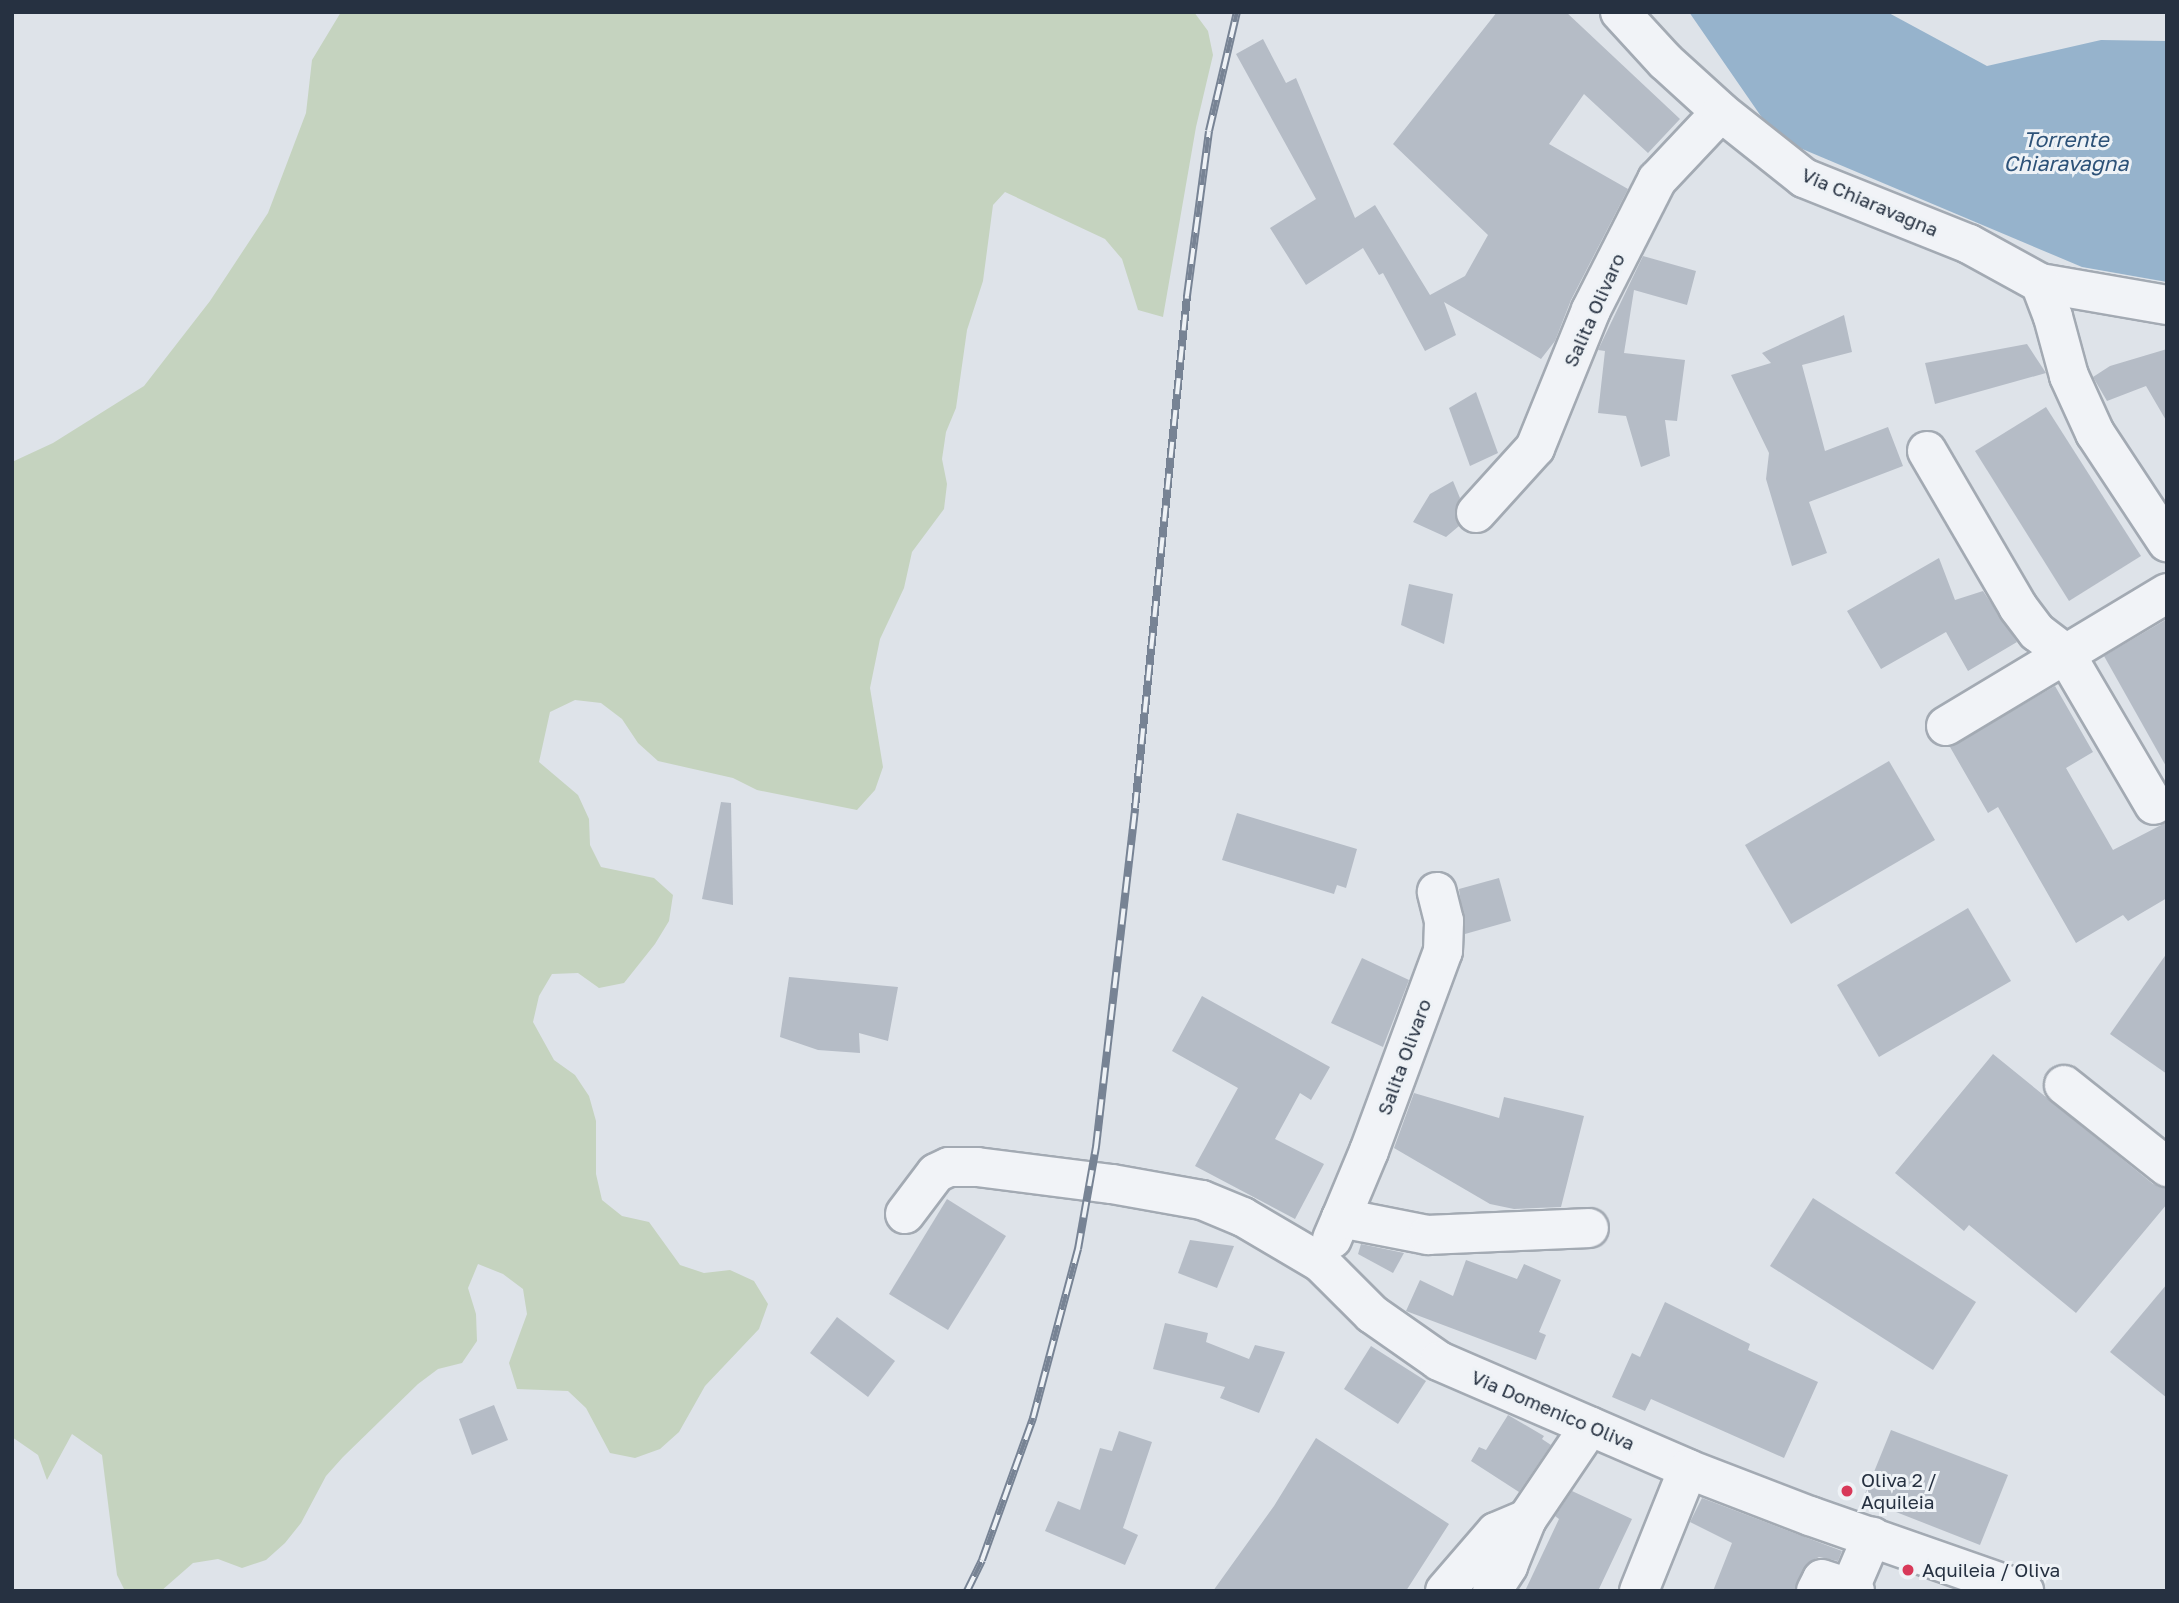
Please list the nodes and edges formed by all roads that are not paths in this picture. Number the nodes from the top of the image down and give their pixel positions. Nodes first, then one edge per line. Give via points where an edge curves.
1 (1620, 12) edge
2 (1721, 112) junction
3 (2040, 284) junction
4 (2167, 305) edge
5 (1927, 451) dead end
6 (1476, 513) dead end
7 (2167, 542) edge
8 (2167, 593) edge
9 (2065, 653) junction
10 (1946, 726) dead end
11 (2154, 805) dead end
12 (1437, 892) dead end
13 (2064, 1085) dead end
14 (2167, 1167) edge
15 (905, 1214) dead end
16 (1341, 1217) junction
17 (1589, 1228) dead end
18 (1321, 1263) junction
19 (1590, 1426) junction
20 (1688, 1469) junction
21 (1527, 1519) junction
22 (1872, 1537) junction
23 (2007, 1588) edge
24 (1840, 1590) edge
25 (1445, 1591) edge
26 (1492, 1591) edge
27 (1639, 1591) edge

1 - 2 street, Via Chiaravagna
2 - 3 street, Via Chiaravagna via 1804,178 1969,244
2 - 6 street, Salita Olivaro via 1657,180 1591,310 1535,447
3 - 4 street, Via Chiaravagna
3 - 7 street via 2069,376 2095,433
5 - 9 street via 2018,607 2037,632
8 - 9 street
9 - 10 street
9 - 11 street
12 - 16 street, Salita Olivaro via 1444,921 1443,951
13 - 14 street
15 - 18 street, Via Domenico Oliva via 936,1173 949,1167 977,1167 1202,1200 1243,1217
16 - 17 street via 1428,1235
16 - 18 street, Salita Olivaro
18 - 19 street, Via Domenico Oliva via 1372,1314 1439,1361
19 - 20 street, Via Domenico Oliva
19 - 21 street
20 - 22 street, Via Domenico Oliva
20 - 27 street
21 - 25 street via 1496,1532
21 - 26 street
22 - 23 street, Via Domenico Oliva
22 - 24 street

